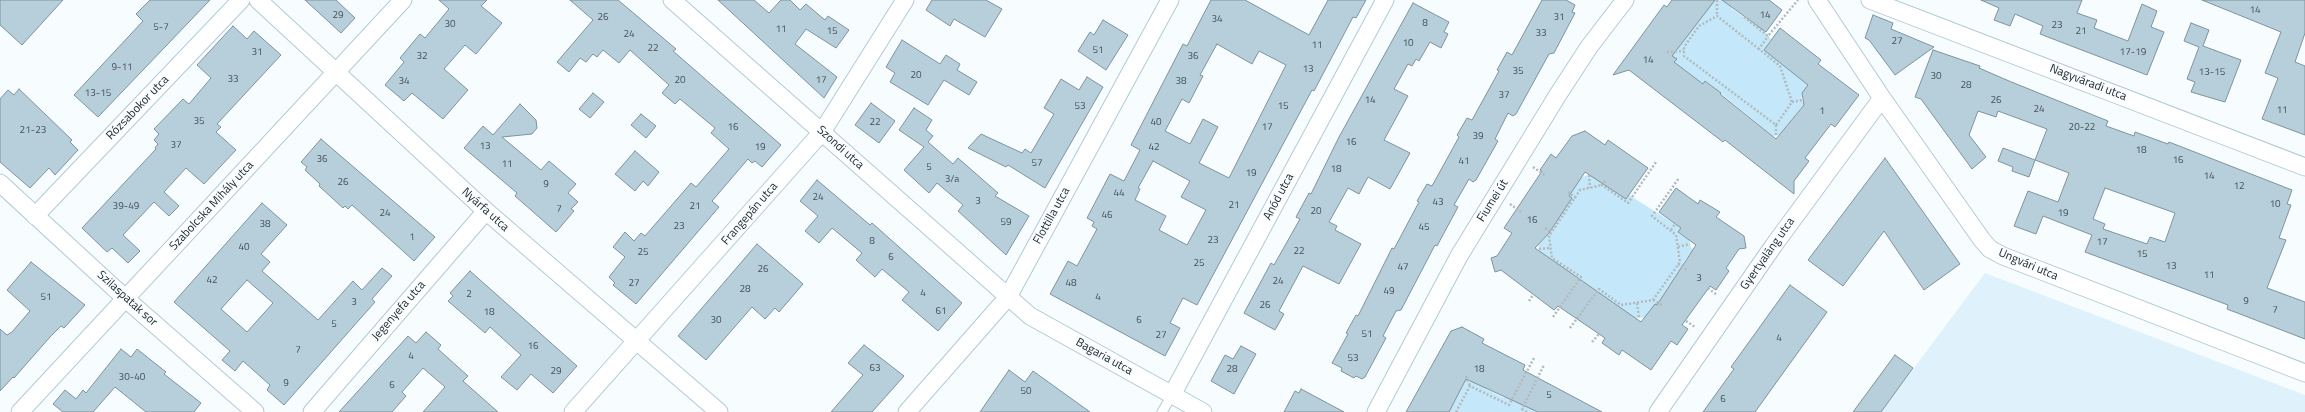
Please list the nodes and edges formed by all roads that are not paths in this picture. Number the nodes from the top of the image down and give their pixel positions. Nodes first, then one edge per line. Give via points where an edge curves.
1 (241, 0) edge
2 (258, 0) edge
3 (403, 0) edge
4 (672, 0) edge
5 (905, 0) edge
6 (1170, 0) edge
7 (1385, 0) edge
8 (1625, 0) edge
9 (1817, 0) edge
10 (1870, 0) edge
11 (335, 73) junction
12 (1882, 98) junction
13 (822, 132) junction
14 (2305, 167) edge
15 (0, 183) edge
16 (486, 211) junction
17 (35, 216) junction
18 (1008, 297) junction
19 (126, 299) junction
20 (637, 341) junction
21 (2305, 373) edge
22 (1172, 395) junction
23 (20, 412) edge
24 (255, 412) edge
25 (312, 412) edge
26 (573, 412) edge
27 (719, 412) edge
28 (907, 412) edge
29 (1162, 412) edge
30 (1203, 412) edge
31 (1376, 412) edge
32 (1658, 412) edge

1 - 17 street, Rózsabokor utca
2 - 11 street, Nyárfa utca
3 - 11 street, Szabolcska Mihály utca
4 - 13 street, Szondi utca
5 - 13 street, Frangepán utca
6 - 18 street, Flottilla utca
7 - 22 street, Anód utca
8 - 31 street, Fiumei út via 1589,47 1559,93 1459,256
9 - 12 street, Ungvári utca
10 - 14 street, Nagyváradi utca
11 - 16 street, Nyárfa utca
11 - 19 street, Szabolcska Mihály utca
12 - 21 street, Ungvári utca via 1990,249
12 - 32 street, Gyertyaláng utca via 1774,245
13 - 18 street, Szondi utca
13 - 20 street, Frangepán utca
15 - 17 street, Szilaspatak sor
16 - 20 street, Nyárfa utca
16 - 25 street, Jegenyefa utca
17 - 19 street, Szilaspatak sor
18 - 22 street, Bagaria utca via 1030,316
18 - 28 street, Flottilla utca
19 - 23 street, Szabolcska Mihály utca
19 - 24 street, Szilaspatak sor
20 - 26 street, Frangepán utca
20 - 27 street, Nyárfa utca
22 - 29 lane
22 - 30 street, Bagaria utca

